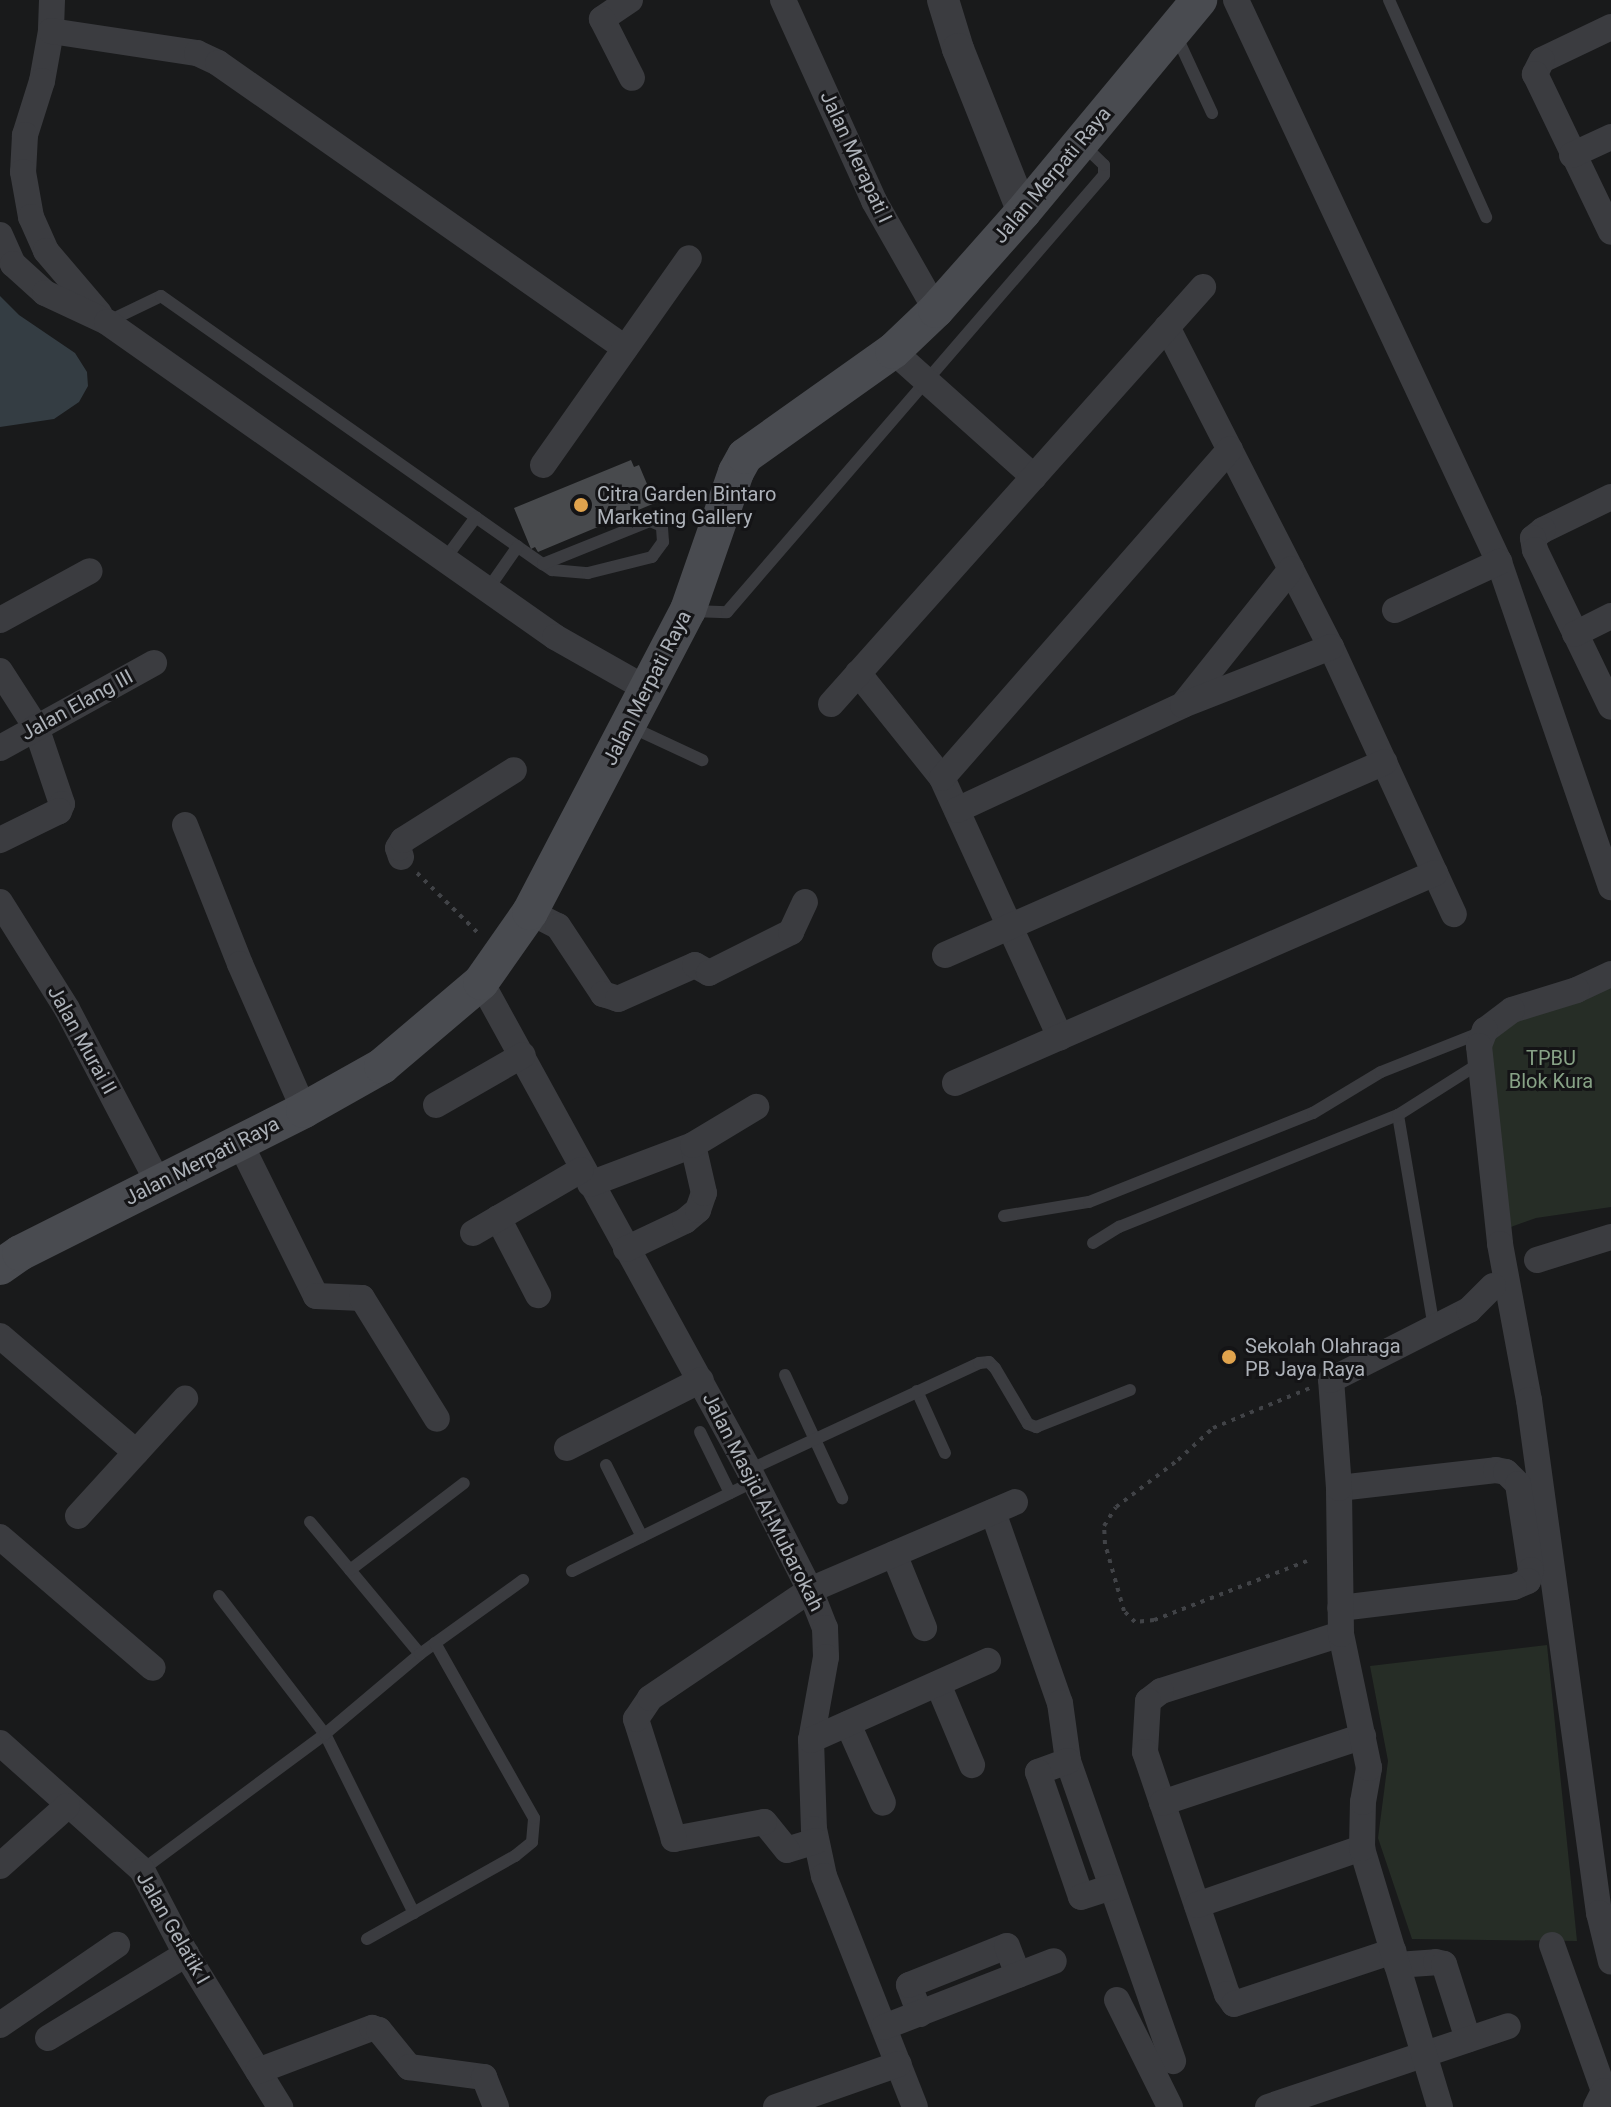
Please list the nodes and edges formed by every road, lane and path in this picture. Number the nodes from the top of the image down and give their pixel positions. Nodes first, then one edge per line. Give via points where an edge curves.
1 (52, 0) edge
2 (630, 0) edge
3 (783, 0) edge
4 (943, 0) edge
5 (1199, 0) edge
6 (1236, 0) edge
7 (1389, 0) edge
8 (1611, 27) edge
9 (1174, 28) junction
10 (51, 31) junction
11 (632, 78) dead end
12 (1212, 113) dead end
13 (1611, 137) edge
14 (1080, 142) junction
15 (1572, 155) junction
16 (1023, 212) junction
17 (31, 217) junction
18 (1486, 217) dead end
19 (0, 226) edge
20 (1611, 232) edge
21 (0, 235) edge
22 (689, 258) dead end
23 (1203, 287) dead end
24 (936, 310) junction
25 (107, 322) junction
26 (1167, 327) junction
27 (625, 348) junction
28 (893, 351) junction
29 (925, 379) junction
30 (1230, 449) junction
31 (543, 465) dead end
32 (1034, 477) junction
33 (1611, 497) edge
34 (476, 517) junction
35 (518, 546) junction
36 (445, 559) junction
37 (1499, 562) junction
38 (543, 564) junction
39 (1291, 569) junction
40 (90, 571) dead end
41 (488, 589) junction
42 (688, 610) junction
43 (1395, 610) dead end
44 (1611, 616) edge
45 (0, 620) edge
46 (1575, 634) junction
47 (1331, 647) junction
48 (154, 663) dead end
49 (0, 671) edge
50 (858, 673) junction
51 (647, 689) junction
52 (831, 704) dead end
53 (1183, 705) junction
54 (1611, 707) edge
55 (628, 726) junction
56 (36, 727) junction
57 (0, 748) edge
58 (702, 760) dead end
59 (1384, 762) junction
60 (514, 770) dead end
61 (942, 778) junction
62 (957, 810) junction
63 (185, 825) dead end
64 (0, 840) edge
65 (401, 857) joint
66 (1435, 873) junction
67 (1611, 887) edge
68 (0, 902) edge
69 (805, 902) dead end
70 (530, 912) junction
71 (1454, 914) dead end
72 (1010, 926) junction
73 (945, 955) dead end
74 (490, 968) junction
75 (1611, 974) edge
76 (1485, 1030) junction
77 (1060, 1037) junction
78 (523, 1055) junction
79 (1480, 1063) junction
80 (955, 1083) dead end
81 (436, 1105) dead end
82 (756, 1107) dead end
83 (304, 1110) junction
84 (1398, 1115) junction
85 (239, 1141) junction
86 (693, 1145) junction
87 (586, 1177) junction
88 (158, 1182) junction
89 (1004, 1216) dead end
90 (498, 1218) junction
91 (473, 1233) dead end
92 (1611, 1237) edge
93 (1093, 1243) dead end
94 (626, 1249) junction
95 (1537, 1260) dead end
96 (0, 1267) edge
97 (1493, 1286) dead end
98 (538, 1295) dead end
99 (1434, 1327) junction
100 (0, 1336) edge
101 (785, 1375) dead end
102 (701, 1380) junction
103 (1331, 1380) junction
104 (1130, 1390) dead end
105 (917, 1391) junction
106 (185, 1399) dead end
107 (437, 1419) dead end
108 (700, 1432) dead end
109 (814, 1438) junction
110 (567, 1448) dead end
111 (136, 1452) junction
112 (945, 1453) dead end
113 (606, 1465) dead end
114 (752, 1476) junction
115 (464, 1483) dead end
116 (1339, 1488) junction
117 (730, 1493) junction
118 (842, 1498) dead end
119 (78, 1516) dead end
120 (310, 1522) dead end
121 (0, 1537) edge
122 (642, 1537) junction
123 (894, 1554) junction
124 (1307, 1561) dead end
125 (350, 1570) junction
126 (572, 1571) dead end
127 (523, 1580) dead end
128 (810, 1590) junction
129 (219, 1596) dead end
130 (1340, 1621) junction
131 (924, 1628) dead end
132 (435, 1643) junction
133 (420, 1654) junction
134 (988, 1661) dead end
135 (153, 1668) dead end
136 (938, 1684) junction
137 (848, 1724) junction
138 (325, 1734) junction
139 (1363, 1736) junction
140 (811, 1740) junction
141 (0, 1743) edge
142 (972, 1765) dead end
143 (883, 1803) dead end
144 (1162, 1803) junction
145 (67, 1806) junction
146 (816, 1841) junction
147 (1362, 1848) junction
148 (0, 1866) edge
149 (142, 1870) junction
150 (1197, 1905) junction
151 (414, 1913) junction
152 (367, 1939) dead end
153 (117, 1945) dead end
154 (1552, 1945) dead end
155 (186, 1954) junction
156 (1395, 1958) junction
157 (1054, 1961) dead end
158 (1611, 1962) edge
159 (1117, 2000) dead end
160 (0, 2025) edge
161 (1508, 2026) dead end
162 (884, 2027) junction
163 (48, 2038) dead end
164 (1468, 2039) junction
165 (1424, 2053) junction
166 (1173, 2061) dead end
167 (899, 2064) junction
168 (258, 2071) junction
169 (280, 2107) edge
170 (496, 2107) edge
171 (776, 2107) edge
172 (915, 2107) edge
173 (1170, 2107) edge
174 (1268, 2107) edge
175 (1440, 2107) edge
176 (1596, 2107) edge

1 - 10 street
2 - 11 street via 602,19
3 - 24 street, Jalan Merapati I via 874,201
4 - 16 street
5 - 9 main road, Jalan Merpati Raya
6 - 37 street
7 - 18 lane
8 - 15 street via 1542,60 1535,74
9 - 12 lane
9 - 14 main road, Jalan Merpati Raya
10 - 17 street via 25,135 23,172
10 - 27 street via 197,53 218,63
13 - 15 street
14 - 16 main road, Jalan Merpati Raya
14 - 29 lane via 1104,165 1104,175
15 - 20 street
16 - 24 main road, Jalan Merpati Raya
17 - 19 street
17 - 25 street via 46,251
21 - 25 street via 13,264 45,293
22 - 27 street
23 - 26 street
24 - 28 main road, Jalan Merpati Raya
25 - 34 lane via 161,296
25 - 36 street
26 - 30 street
26 - 32 street
27 - 31 street
28 - 29 street
28 - 42 main road, Jalan Merpati Raya via 745,456
29 - 32 street
29 - 42 lane via 727,612
30 - 39 street
30 - 61 street
32 - 50 street
33 - 46 street via 1533,538
34 - 35 lane
34 - 36 lane
35 - 38 lane
35 - 41 lane
36 - 41 street
37 - 43 street
37 - 67 street
38 - 38 lane via 552,570 588,573 652,557 663,542 662,526 650,521
39 - 47 street
39 - 53 street
40 - 45 street
41 - 51 street via 555,637
42 - 51 main road, Jalan Merpati Raya
44 - 46 street
46 - 54 street
47 - 53 street
47 - 59 street
48 - 56 street, Jalan Elang III
49 - 56 street
50 - 52 street
50 - 61 street
51 - 55 main road, Jalan Merpati Raya
53 - 62 street
55 - 58 lane
55 - 70 main road, Jalan Merpati Raya
56 - 57 street, Jalan Elang III
56 - 64 street via 62,804 59,811
59 - 66 street
59 - 72 street
60 - 65 street via 403,840 398,848
61 - 62 street
62 - 72 street
63 - 83 street
65 - 74 path
66 - 71 street
66 - 77 street
68 - 88 street, Jalan Murai II via 67,1009
69 - 70 street via 791,932 709,973 695,965 618,999 603,994 558,926
70 - 74 main road, Jalan Merpati Raya
72 - 73 street
72 - 77 street
74 - 78 street, Jalan Masjid Al-Mubarokah
74 - 83 main road, Jalan Merpati Raya via 382,1066
75 - 76 street via 1512,1010
76 - 79 street
76 - 89 lane via 1381,1072 1313,1113 1089,1202
77 - 80 street
78 - 81 street
78 - 87 street, Jalan Masjid Al-Mubarokah
79 - 84 lane
79 - 158 street via 1500,1244 1529,1400 1599,1913
82 - 86 street
83 - 85 main road, Jalan Merpati Raya
84 - 93 lane via 1119,1227
84 - 99 lane
85 - 88 main road, Jalan Merpati Raya
85 - 107 street via 316,1296 362,1298
86 - 87 street
86 - 94 street via 704,1193 698,1210
87 - 90 street
87 - 94 street, Jalan Masjid Al-Mubarokah
88 - 96 main road, Jalan Merpati Raya
90 - 91 street
90 - 98 street
92 - 95 street
94 - 102 street, Jalan Masjid Al-Mubarokah
97 - 99 street via 1469,1310
99 - 103 street
100 - 111 street
101 - 109 lane
102 - 110 street
102 - 114 street, Jalan Masjid Al-Mubarokah
103 - 116 street
103 - 124 path via 1213,1428 1116,1507 1104,1526 1124,1611 1135,1622 1154,1620
104 - 105 lane via 1036,1427 1028,1424 989,1362
105 - 109 lane
105 - 112 lane
106 - 111 street
108 - 117 lane
109 - 114 lane
109 - 118 lane
111 - 119 street
113 - 122 lane
114 - 117 lane
114 - 128 street, Jalan Masjid Al-Mubarokah
115 - 125 lane
116 - 130 street
116 - 130 street via 1506,1472 1518,1484 1531,1570 1528,1581 1514,1587
117 - 122 lane
120 - 125 lane
121 - 135 street
122 - 126 lane
123 - 128 street
123 - 131 street
123 - 166 street via 1004,1507 1060,1703 1068,1761
125 - 133 lane
127 - 132 lane
128 - 140 street, Jalan Masjid Al-Mubarokah via 825,1628 826,1657
128 - 146 street via 650,1698 636,1719 674,1839 764,1822 787,1850
129 - 138 lane
130 - 139 street
130 - 144 street via 1161,1691 1148,1701 1145,1752
132 - 133 lane
132 - 151 lane via 534,1818 532,1842 515,1856
133 - 138 lane
134 - 136 street
136 - 137 street
136 - 142 street
137 - 140 street
137 - 143 street
138 - 149 lane
138 - 151 lane
139 - 144 street
139 - 147 street via 1369,1768
140 - 146 street, Jalan Masjid Al-Mubarokah
141 - 145 street, Jalan Gelatik I
144 - 150 street
145 - 148 street
145 - 149 street, Jalan Gelatik I
146 - 162 street, Jalan Masjid Al-Mubarokah via 824,1876
147 - 150 street
147 - 156 street
149 - 155 street, Jalan Gelatik I
150 - 156 street via 1234,2004
151 - 152 lane
153 - 160 street
154 - 176 street via 1604,2091
155 - 163 street
155 - 168 street, Jalan Gelatik I
156 - 164 street via 1444,1964
156 - 165 street
157 - 162 street via 1018,1975 1007,1946 909,1985 920,2014
159 - 173 street
161 - 164 street
162 - 167 street, Jalan Masjid Al-Mubarokah
164 - 165 street
165 - 174 street
165 - 175 street
167 - 171 street
167 - 172 street, Jalan Masjid Al-Mubarokah
168 - 169 street, Jalan Gelatik I
168 - 170 street via 372,2028 409,2067 484,2077

